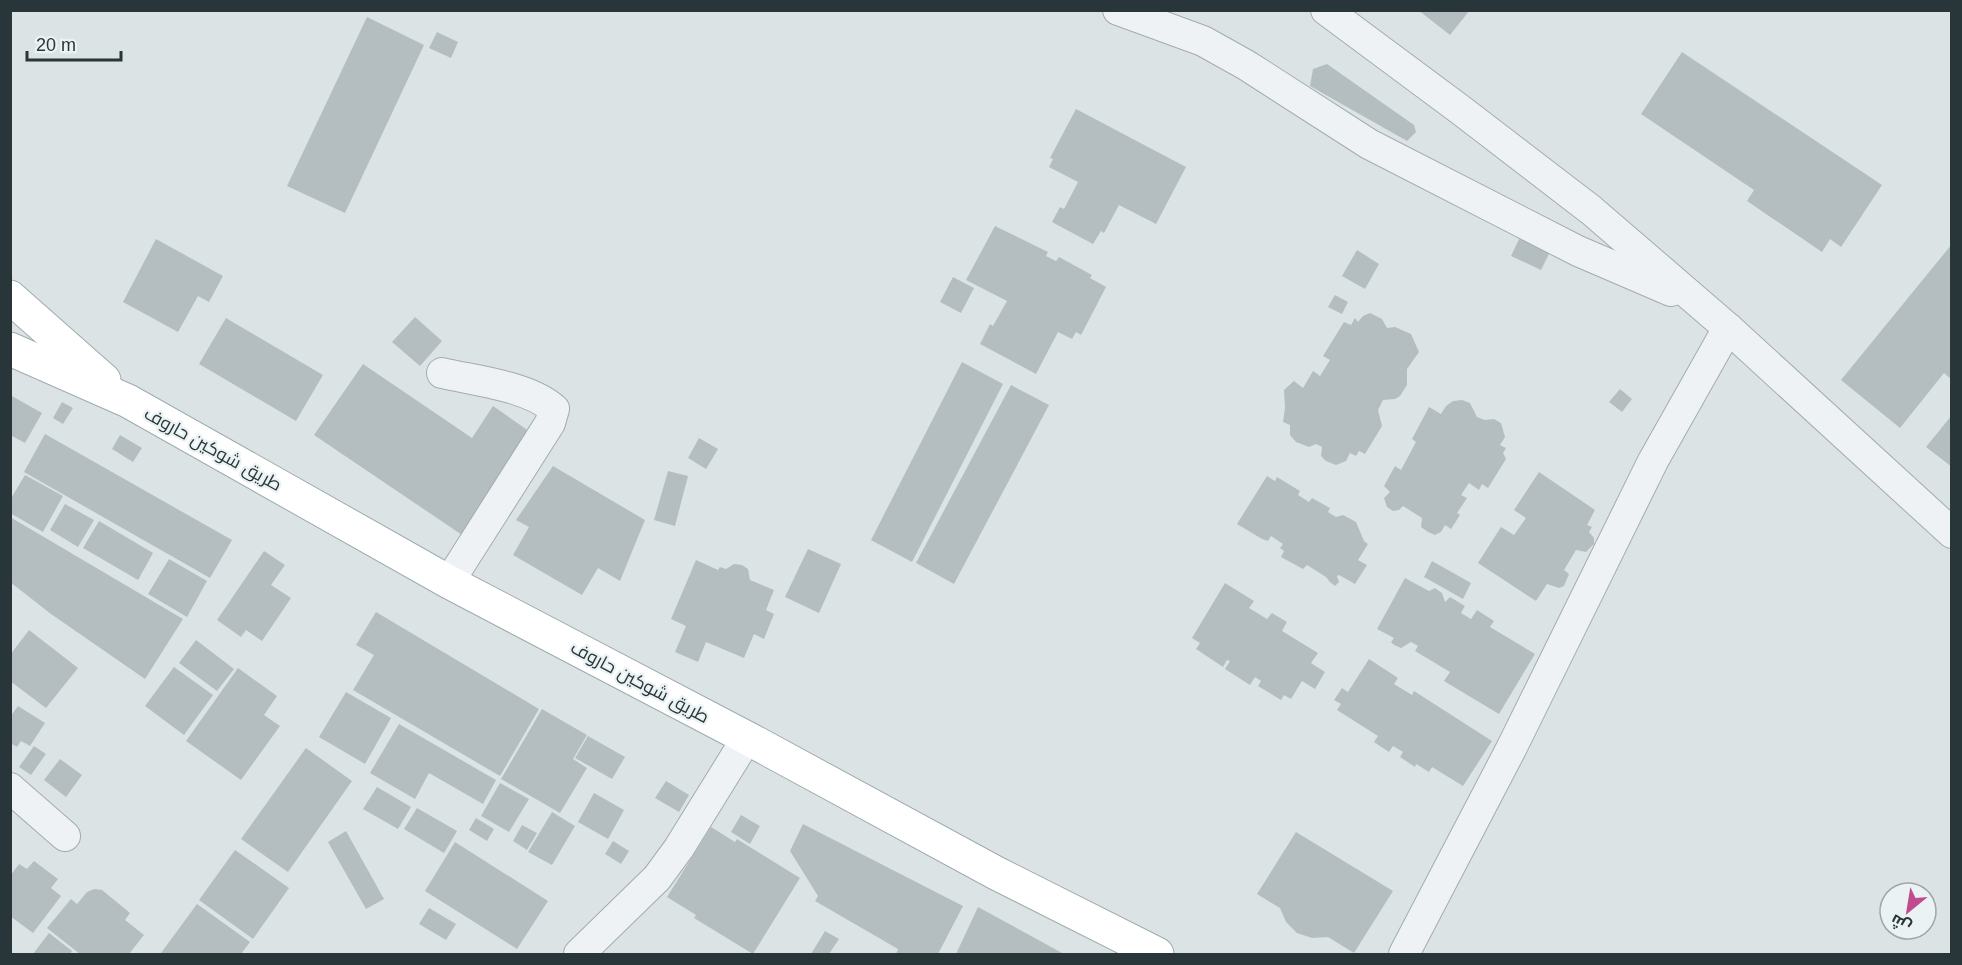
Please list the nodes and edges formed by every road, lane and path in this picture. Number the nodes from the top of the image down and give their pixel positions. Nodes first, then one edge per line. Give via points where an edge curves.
1 (1118, 10) edge
2 (1326, 10) edge
3 (10, 297) edge
4 (1699, 303) junction
5 (1728, 328) junction
6 (10, 349) edge
7 (442, 373) dead end
8 (128, 401) junction
9 (1952, 533) edge
10 (448, 582) junction
11 (747, 738) junction
12 (10, 788) edge
13 (65, 836) dead end
14 (579, 954) edge
15 (1157, 954) edge
16 (1404, 954) edge

1 - 4 street via 1203,40 1369,144 1578,250
2 - 4 street via 1591,210
3 - 8 main road, طريق شوكين حاروف
4 - 5 street
5 - 9 street
5 - 16 street via 1653,461 1511,749
6 - 8 main road, طريق شوكين حاروف
7 - 10 street via 530,393 554,409 550,423
8 - 10 main road, طريق شوكين حاروف
10 - 11 main road, طريق شوكين حاروف
11 - 14 street via 657,878
11 - 15 main road, طريق شوكين حاروف via 996,873
12 - 13 street

